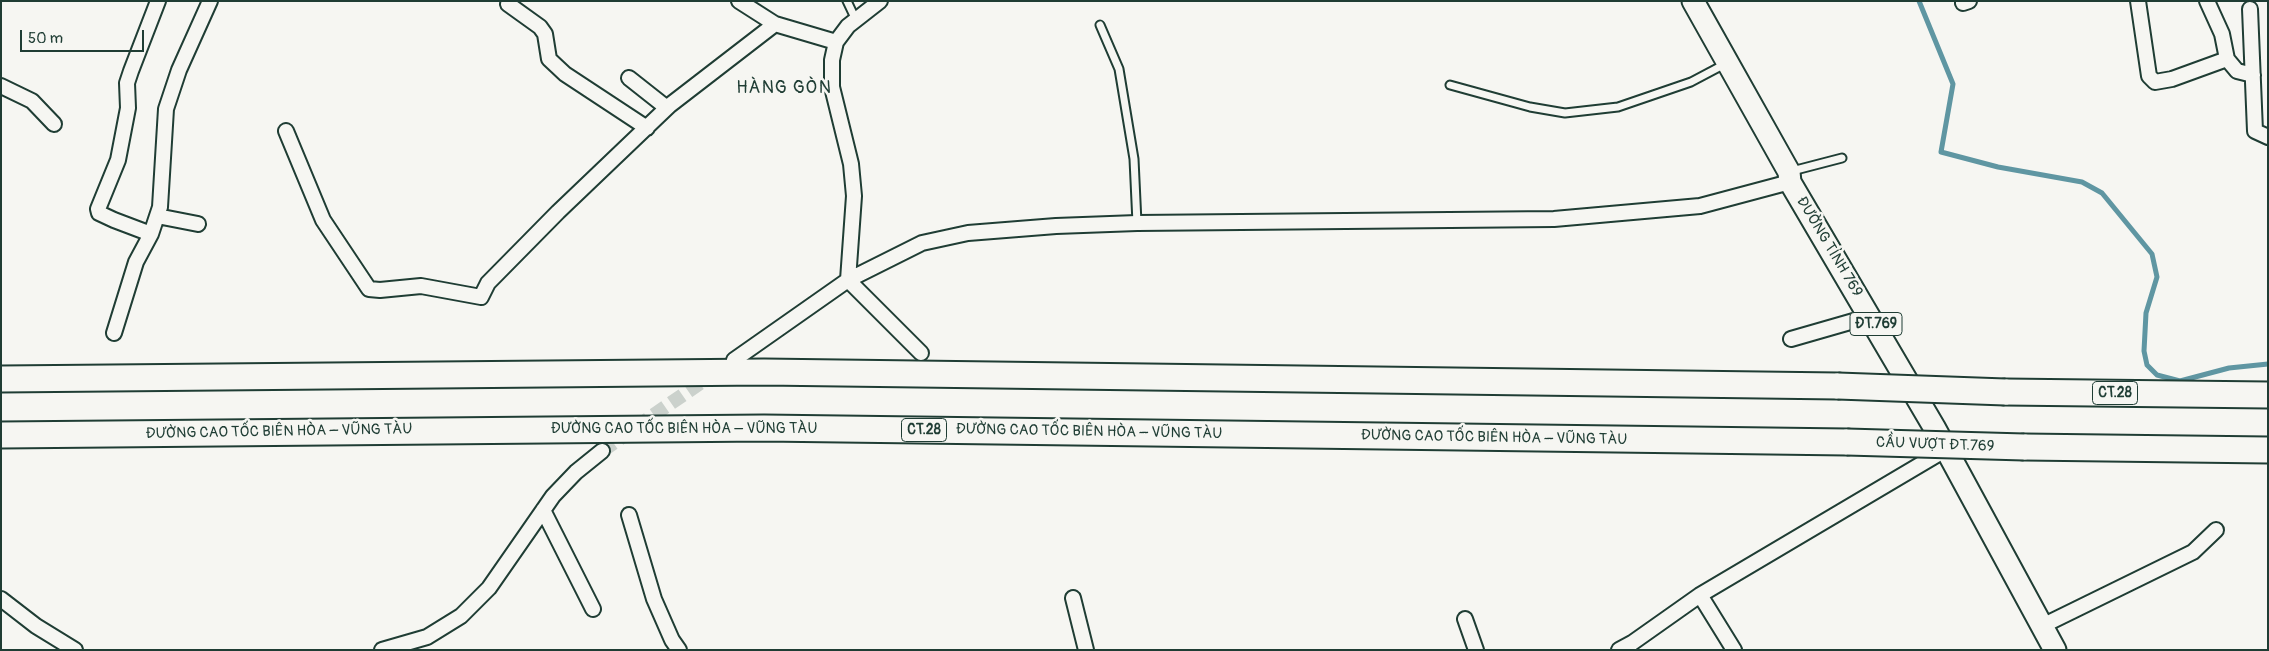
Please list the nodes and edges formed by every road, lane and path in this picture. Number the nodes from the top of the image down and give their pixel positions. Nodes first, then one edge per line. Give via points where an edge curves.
1 (158, 1) edge
2 (210, 1) edge
3 (739, 1) edge
4 (847, 1) edge
5 (880, 1) edge
6 (1693, 1) edge
7 (2138, 1) edge
8 (2207, 1) edge
9 (508, 4) dead end
10 (2250, 9) dead end
11 (856, 21) junction
12 (775, 24) junction
13 (1100, 25) dead end
14 (836, 42) junction
15 (2227, 59) junction
16 (1728, 62) junction
17 (2253, 75) junction
18 (629, 78) dead end
19 (1450, 85) dead end
20 (1, 86) edge
21 (667, 108) junction
22 (54, 124) dead end
23 (647, 128) junction
24 (286, 131) dead end
25 (2268, 137) edge
26 (1842, 158) dead end
27 (1789, 177) junction
28 (158, 216) junction
29 (1137, 223) junction
30 (198, 224) dead end
31 (148, 233) junction
32 (848, 280) junction
33 (1871, 316) junction
34 (114, 333) dead end
35 (1791, 339) dead end
36 (921, 353) dead end
37 (734, 360) dead end
38 (1, 379) edge
39 (2268, 394) edge
40 (1, 435) edge
41 (1847, 442) joint
42 (1945, 450) junction
43 (2268, 450) edge
44 (602, 452) tunnel mouth
45 (543, 510) junction
46 (629, 515) dead end
47 (2216, 530) dead end
48 (1700, 595) junction
49 (1, 598) edge
50 (1073, 598) dead end
51 (593, 609) dead end
52 (1466, 618) dead end
53 (2042, 626) junction
54 (75, 650) edge
55 (382, 650) edge
56 (679, 650) edge
57 (1086, 650) edge
58 (1476, 650) edge
59 (1619, 650) edge
60 (1734, 650) edge
61 (2055, 650) edge

1 - 31 street via 127,83 128,108 118,160 98,209 99,213
2 - 28 street via 179,70 166,109
3 - 12 street
4 - 11 lane
5 - 11 street
6 - 16 main road, ĐƯỜNG TỈNH 769 / ĐT.769
7 - 15 street via 2149,76 2155,82
8 - 15 street via 2222,34
9 - 23 street via 540,26 545,34 549,59 565,74
10 - 17 street
11 - 14 street
12 - 14 street
12 - 21 street
13 - 29 lane via 1119,69 1134,159
14 - 32 street via 832,87 851,164 854,196
15 - 17 street via 2237,71
16 - 19 lane via 1691,82 1618,107 1565,113
16 - 27 main road, ĐƯỜNG TỈNH 769 / ĐT.769
17 - 25 street via 2255,131
18 - 21 street
20 - 22 street via 32,101
21 - 23 street
23 - 24 street via 488,283 481,297 421,286 369,289 323,220
26 - 27 lane
27 - 29 street via 1700,206 1554,219
27 - 33 main road, ĐƯỜNG TỈNH 769 / ĐT.769
28 - 30 street
28 - 31 street
29 - 32 street via 968,233 922,243
31 - 34 street
32 - 36 street
32 - 37 street
33 - 35 street
33 - 42 main road, ĐƯỜNG TỈNH 769 / ĐT.769
38 - 39 highway, CT.28, bridge via 764,372
40 - 41 highway, ĐƯỜNG CAO TỐC BIÊN HÒA – VŨNG TÀU / CT.28 via 764,428
41 - 43 highway, CẦU VƯỢT ĐT.769 / CT.28, bridge via 2024,448
42 - 48 street
42 - 53 main road, ĐƯỜNG TỈNH 769 / ĐT.769
44 - 45 street via 576,472
45 - 51 street
45 - 55 street via 489,588 461,616 427,637
46 - 56 street via 654,599
47 - 53 street via 2193,552
48 - 59 street
48 - 60 street
49 - 54 street via 36,626
50 - 57 street
52 - 58 street
53 - 61 main road, ĐƯỜNG TỈNH 769 / ĐT.769

